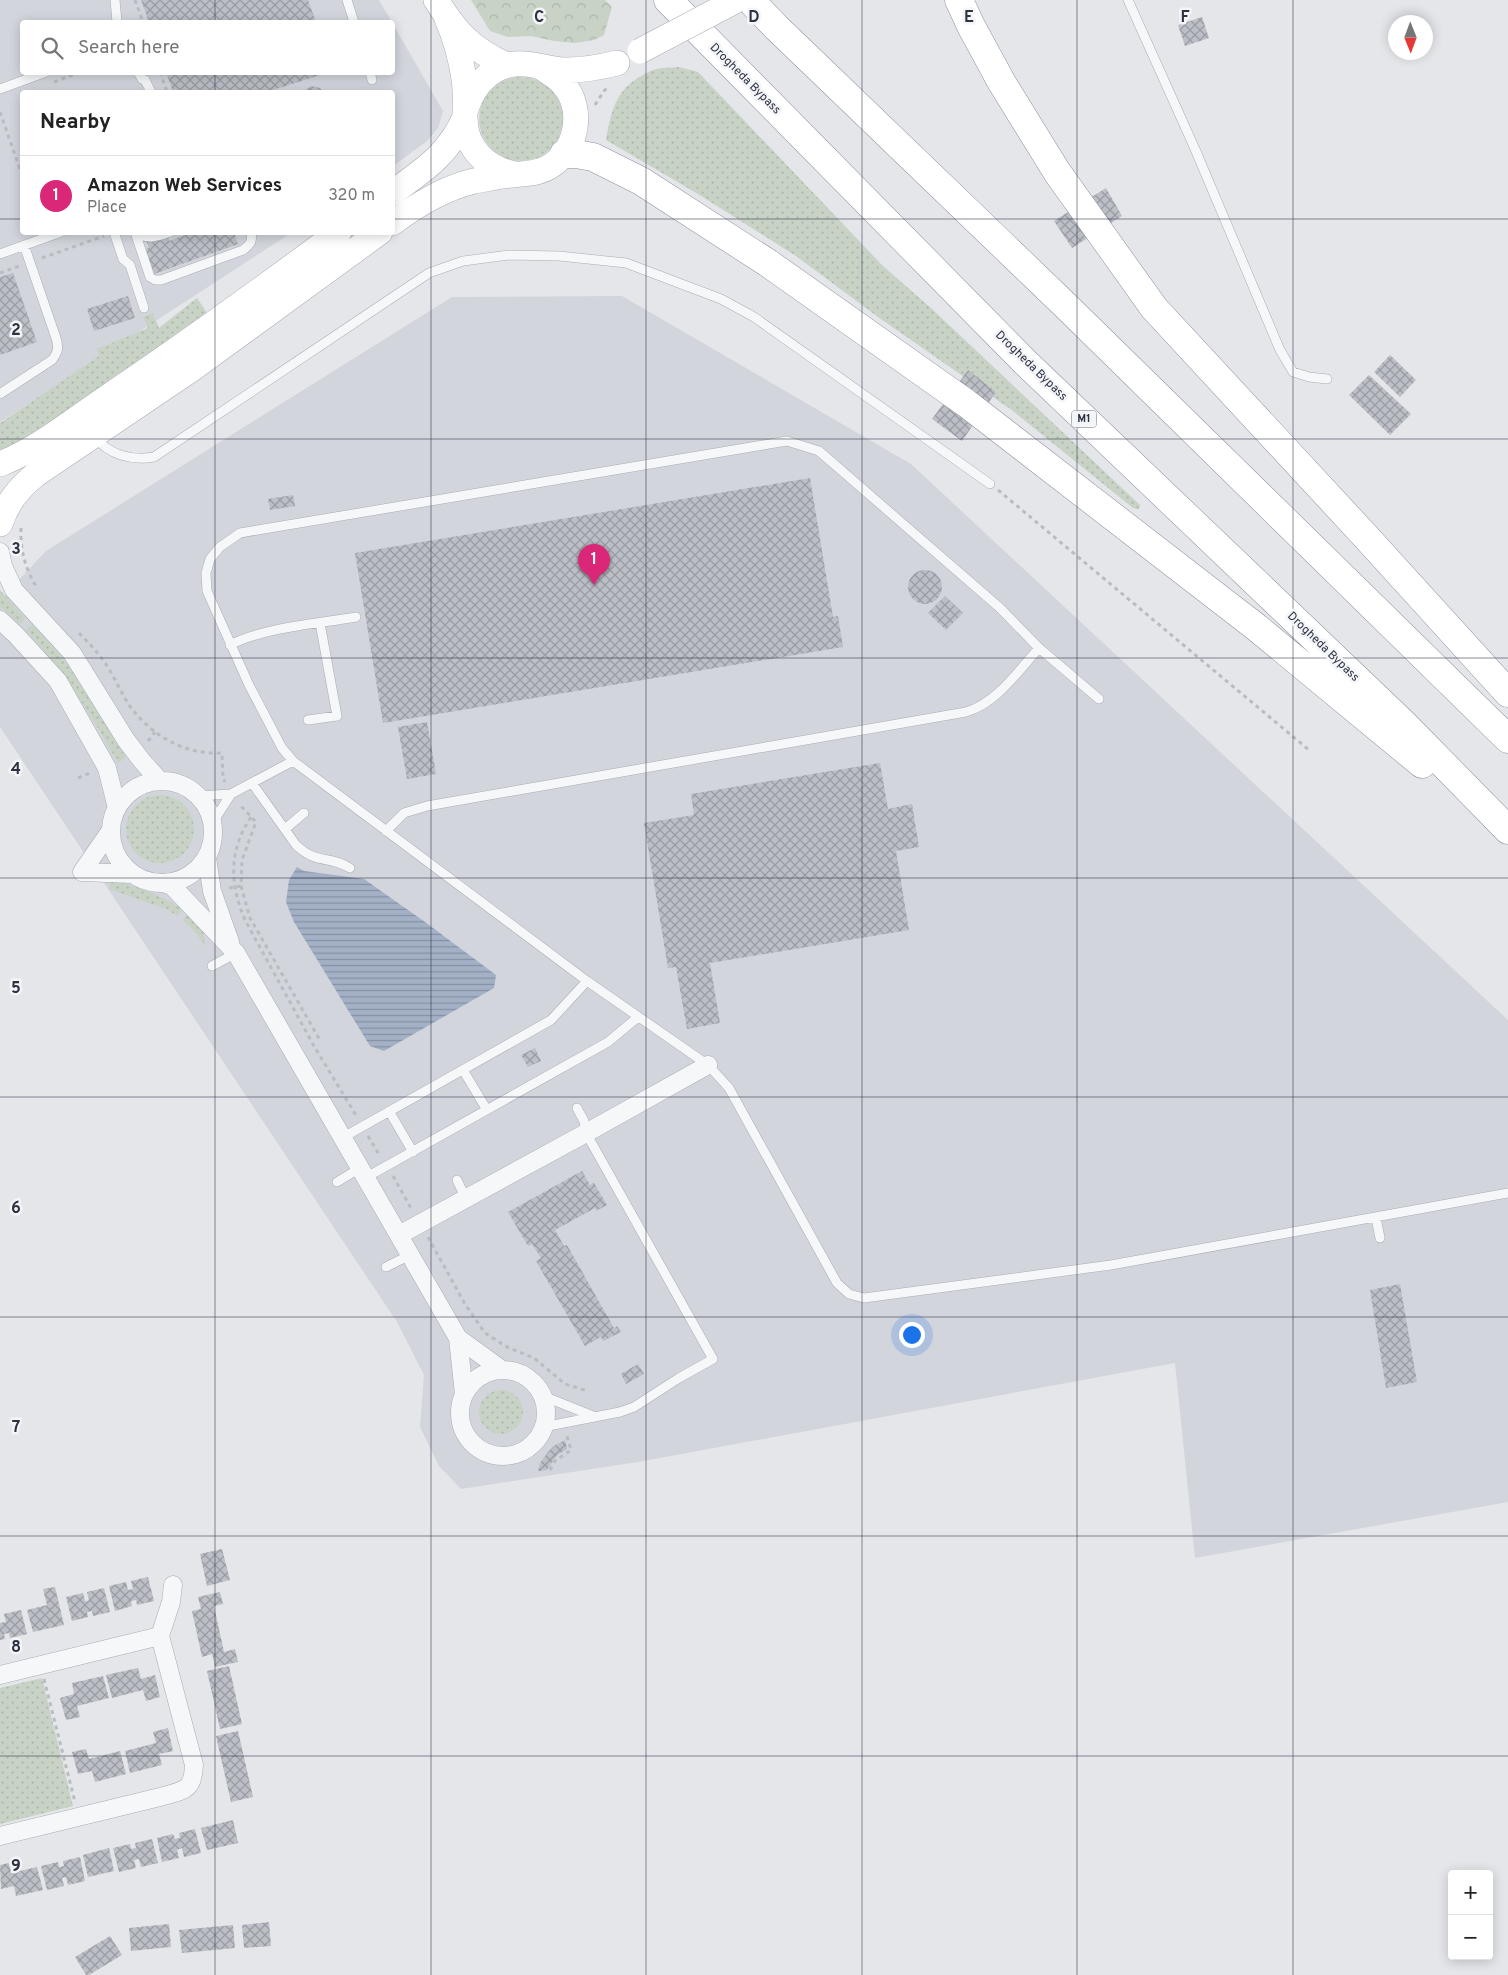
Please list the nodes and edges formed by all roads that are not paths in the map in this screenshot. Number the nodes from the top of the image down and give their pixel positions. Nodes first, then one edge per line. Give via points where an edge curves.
1 (115, 0) edge
2 (347, 0) edge
3 (668, 0) edge
4 (737, 0) edge
5 (750, 0) edge
6 (960, 0) edge
7 (1128, 0) edge
8 (441, 8) edge
9 (117, 20) edge
10 (353, 20) edge
11 (507, 65) junction
12 (542, 68) junction
13 (614, 74) junction
14 (38, 75) edge
15 (140, 75) edge
16 (0, 89) edge
17 (150, 90) edge
18 (585, 110) junction
19 (465, 114) junction
20 (564, 154) junction
21 (514, 174) junction
22 (395, 191) edge
23 (395, 221) edge
24 (52, 235) edge
25 (115, 235) edge
26 (137, 235) edge
27 (140, 235) edge
28 (163, 235) edge
29 (252, 235) edge
30 (335, 235) edge
31 (376, 235) edge
32 (24, 245) junction
33 (0, 254) edge
34 (144, 308) dead end
35 (1327, 379) dead end
36 (0, 394) edge
37 (95, 436) junction
38 (0, 464) edge
39 (990, 484) road end
40 (11, 524) edge
41 (0, 552) edge
42 (356, 617) dead end
43 (0, 620) edge
44 (320, 624) junction
45 (230, 645) junction
46 (1039, 648) junction
47 (1508, 693) edge
48 (1099, 699) dead end
49 (308, 720) dead end
50 (1508, 739) edge
51 (293, 761) junction
52 (159, 780) junction
53 (252, 783) junction
54 (232, 794) junction
55 (198, 796) junction
56 (117, 808) junction
57 (304, 813) dead end
58 (212, 822) junction
59 (285, 829) junction
60 (111, 830) junction
61 (1508, 830) edge
62 (386, 831) junction
63 (1508, 836) edge
64 (207, 858) junction
65 (350, 868) dead end
66 (132, 874) junction
67 (164, 883) junction
68 (234, 950) junction
69 (212, 966) dead end
70 (587, 981) junction
71 (638, 1017) junction
72 (708, 1065) junction
73 (462, 1070) junction
74 (577, 1108) dead end
75 (487, 1110) junction
76 (389, 1111) junction
77 (586, 1133) junction
78 (342, 1138) junction
79 (413, 1152) junction
80 (362, 1173) junction
81 (457, 1180) dead end
82 (336, 1182) dead end
83 (1508, 1193) edge
84 (466, 1199) junction
85 (1376, 1218) junction
86 (399, 1235) junction
87 (1380, 1238) dead end
88 (410, 1255) junction
89 (386, 1267) dead end
90 (458, 1338) junction
91 (502, 1370) junction
92 (464, 1394) junction
93 (543, 1396) junction
94 (594, 1416) junction
95 (543, 1427) junction
96 (173, 1584) dead end
97 (160, 1636) junction
98 (0, 1675) edge
99 (0, 1836) edge

1 - 9 lane
2 - 10 lane
3 - 61 highway, Drogheda Bypass / M1 via 1025,362 1404,724
4 - 13 street, bridge via 640,51
5 - 50 highway
6 - 47 highway via 1002,84 1057,172 1154,308
7 - 35 lane via 1280,350 1293,372
8 - 11 street via 466,41
8 - 19 street via 453,33 462,67
11 - 12 street
11 - 19 street via 480,82 470,95
12 - 13 street
12 - 18 street via 554,75
13 - 18 street via 592,84
14 - 16 lane
15 - 17 lane
18 - 20 street
19 - 21 street via 470,144 478,155 494,168
19 - 22 street via 453,141 439,157
20 - 21 street via 541,171
20 - 63 highway via 593,158 641,182 768,263 966,403 1256,627
21 - 23 street via 448,190
24 - 32 lane
25 - 34 lane via 123,259 130,265
26 - 29 lane via 150,277 160,280 242,250 253,240
27 - 28 lane
30 - 38 street via 151,368 35,446
31 - 37 street
32 - 33 lane
32 - 36 lane via 56,338 58,353
37 - 39 lane via 115,453 136,459 154,457 429,273 463,260 485,257 558,256 626,263 738,308
37 - 40 street via 23,485 8,504
41 - 52 street via 14,590 72,653 126,740
42 - 44 lane
43 - 56 street via 58,681 107,768
44 - 45 lane via 262,633
44 - 49 lane via 337,716
45 - 46 lane via 207,591 206,573 210,559 220,547 240,533 787,441 819,451 1000,608
45 - 51 lane via 282,748
46 - 48 lane
46 - 62 lane via 990,702 966,712 427,806 404,813
51 - 53 lane
51 - 62 lane
52 - 55 street via 186,787
52 - 56 street via 128,795
53 - 54 lane
53 - 59 lane
54 - 55 lane
54 - 58 lane
55 - 58 street via 207,807
56 - 60 street
57 - 59 lane
58 - 64 street via 213,838
59 - 65 lane via 308,856 342,863
60 - 66 street via 113,847 120,862
60 - 66 street via 82,872
62 - 70 lane
64 - 67 street via 188,875
64 - 68 street via 212,891
66 - 67 street
67 - 68 street via 172,886
68 - 69 lane
68 - 78 street
70 - 71 lane
70 - 73 lane via 551,1020
71 - 72 lane
71 - 75 lane via 608,1042
72 - 77 street
72 - 85 lane via 730,1088 837,1282 849,1294 864,1298 1111,1265
73 - 75 lane
73 - 76 lane
74 - 77 lane
75 - 79 lane
76 - 78 lane
76 - 79 lane
77 - 84 street
77 - 94 lane via 713,1359 634,1407
78 - 80 street
79 - 80 lane
80 - 82 lane
80 - 86 street
81 - 84 lane
83 - 85 lane
84 - 86 street
85 - 87 lane
86 - 88 street
88 - 89 lane
88 - 90 street
90 - 91 street
90 - 92 street
91 - 92 street via 480,1376
91 - 93 street via 515,1371 526,1377
92 - 95 street via 460,1422 475,1446 486,1453 500,1456 527,1448
93 - 94 lane
93 - 95 street via 546,1416
94 - 95 lane
96 - 97 street
97 - 98 street
97 - 99 street via 194,1765 193,1780 186,1789

